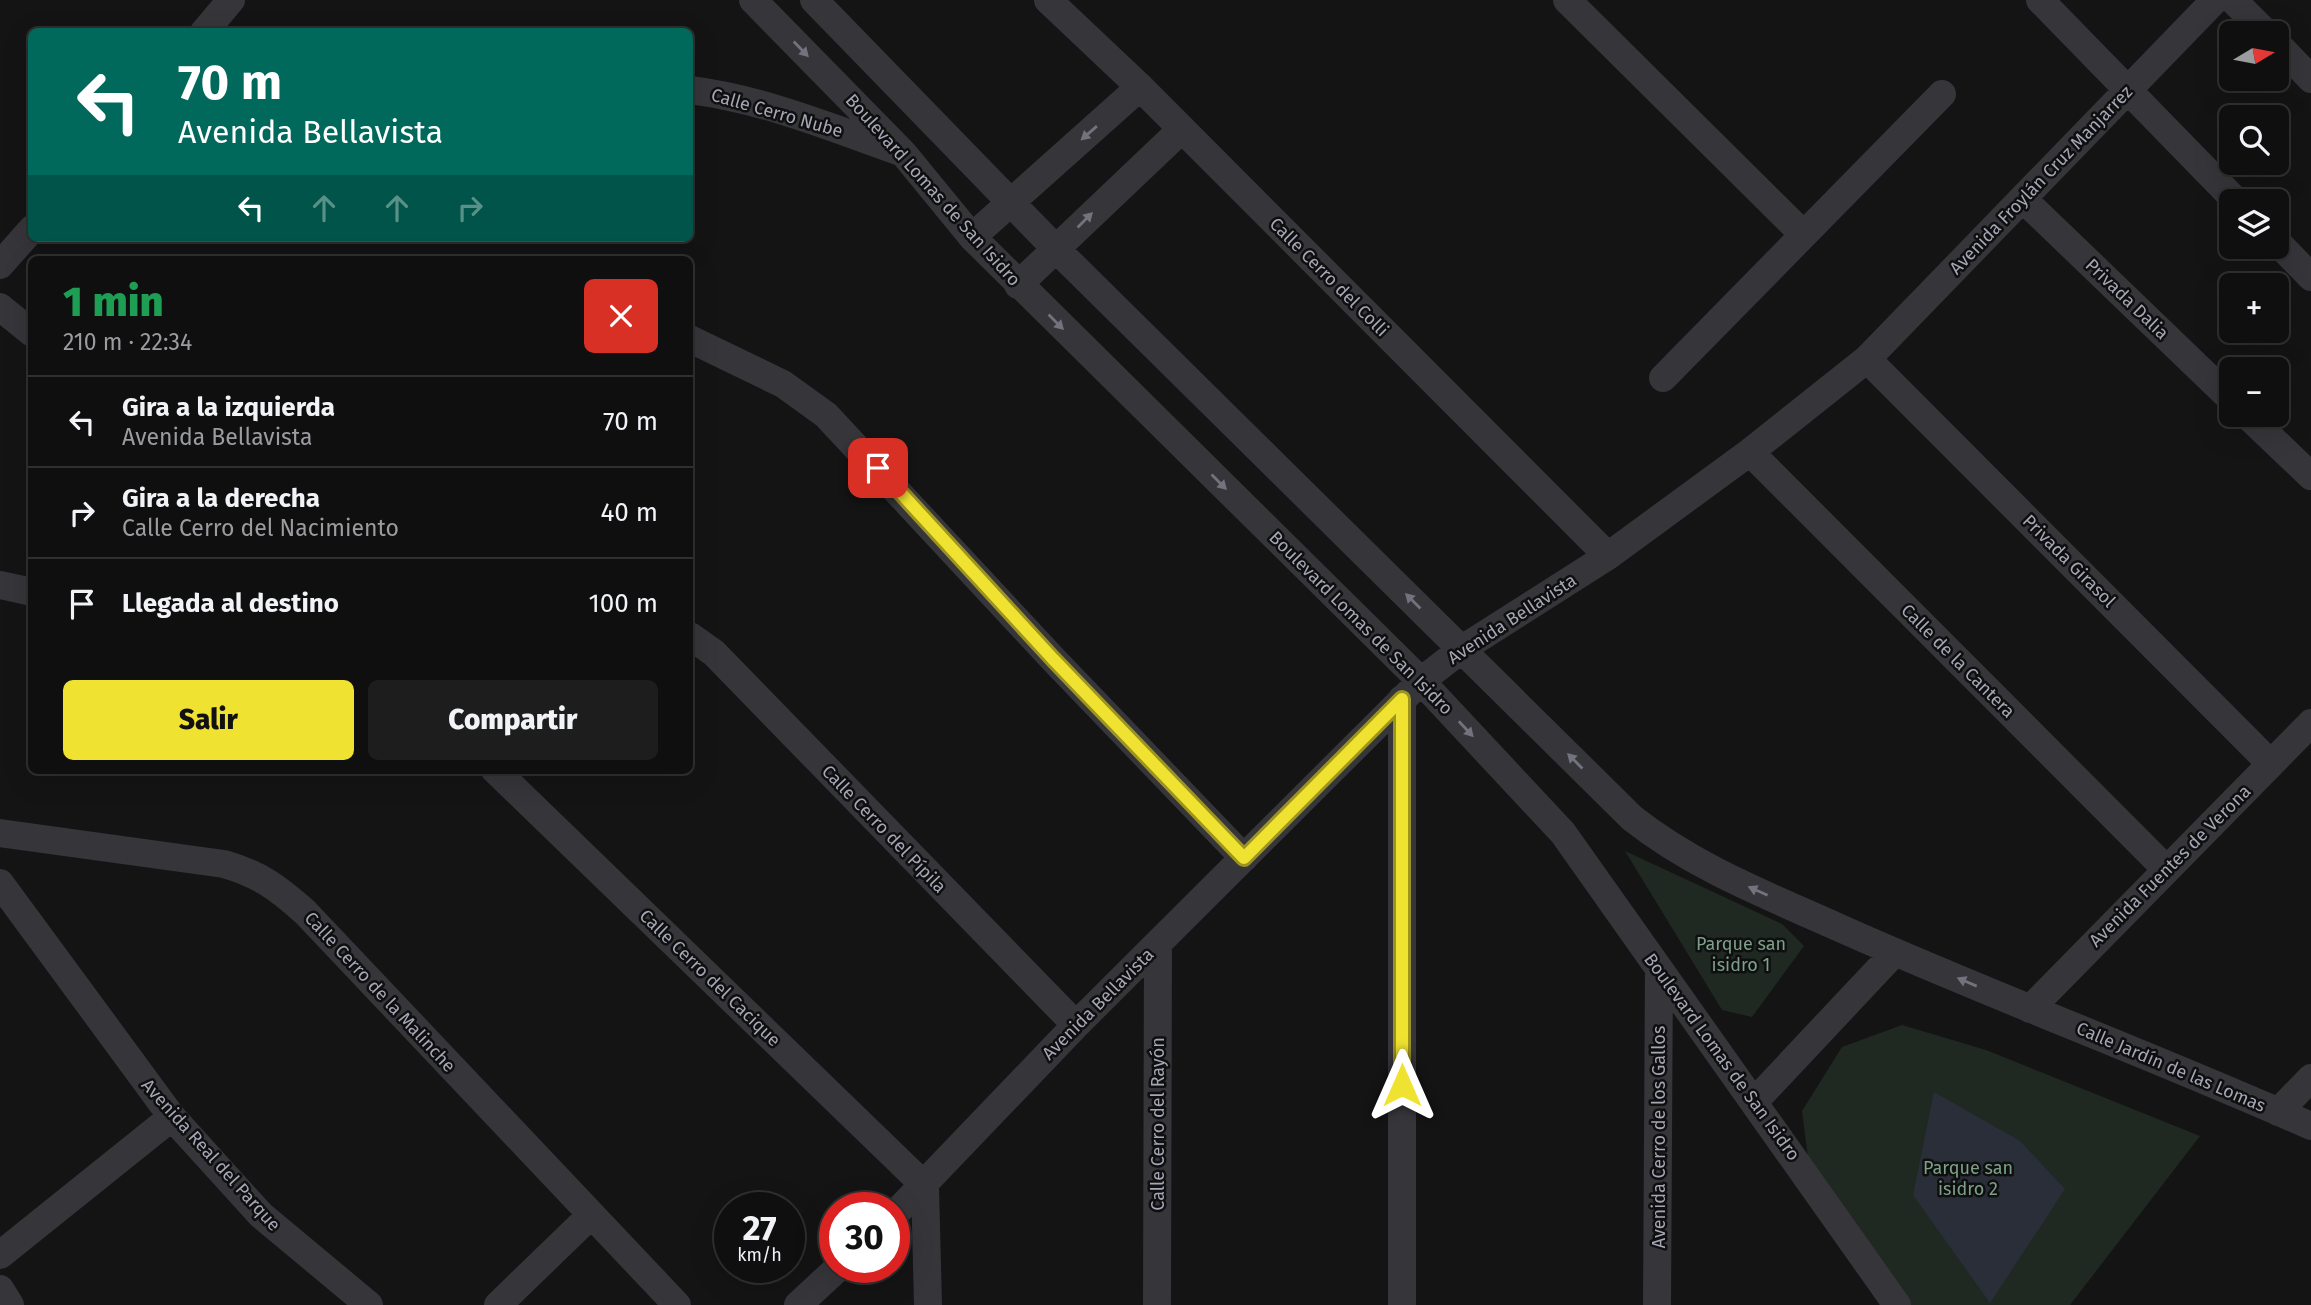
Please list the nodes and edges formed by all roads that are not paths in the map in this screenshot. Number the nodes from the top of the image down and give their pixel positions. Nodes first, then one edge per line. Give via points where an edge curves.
1 (231, 0) edge
2 (753, 0) edge
3 (814, 0) edge
4 (1048, 0) edge
5 (1567, 0) edge
6 (2040, 0) edge
7 (2215, 0) edge
8 (2233, 0) edge
9 (2254, 21) edge
10 (207, 28) edge
11 (2289, 56) edge
12 (2311, 79) edge
13 (1140, 88) junction
14 (693, 90) edge
15 (2127, 91) junction
16 (1942, 94) dead end
17 (1182, 129) junction
18 (904, 154) junction
19 (2224, 189) edge
20 (2023, 199) junction
21 (1011, 202) junction
22 (1802, 233) junction
23 (28, 234) edge
24 (972, 237) junction
25 (1056, 249) junction
26 (2289, 254) edge
27 (0, 265) edge
28 (2311, 277) edge
29 (1018, 285) junction
30 (0, 307) edge
31 (28, 330) edge
32 (693, 340) edge
33 (1867, 359) junction
34 (1663, 377) dead end
35 (2219, 387) edge
36 (2260, 427) edge
37 (1750, 452) junction
38 (2311, 476) edge
39 (1608, 556) junction
40 (0, 585) edge
41 (28, 591) edge
42 (693, 638) edge
43 (1462, 649) junction
44 (1411, 690) junction
45 (2311, 723) edge
46 (2271, 764) junction
47 (499, 774) edge
48 (0, 833) edge
49 (1244, 858) junction
50 (2166, 870) junction
51 (0, 883) edge
52 (1158, 944) junction
53 (1895, 953) junction
54 (1659, 969) junction
55 (2030, 1009) junction
56 (1076, 1025) junction
57 (2311, 1078) edge
58 (1754, 1102) junction
59 (2278, 1112) junction
60 (172, 1116) junction
61 (2311, 1126) edge
62 (925, 1186) junction
63 (910, 1200) edge
64 (590, 1216) junction
65 (0, 1255) edge
66 (822, 1283) edge
67 (0, 1289) edge
68 (10, 1305) edge
69 (369, 1305) edge
70 (498, 1305) edge
71 (677, 1305) edge
72 (798, 1305) edge
73 (929, 1305) edge
74 (1157, 1305) edge
75 (1402, 1305) edge
76 (1657, 1305) edge
77 (1897, 1305) edge

1 - 10 street
2 -> 18 street, Boulevard Lomas de San Isidro
3 - 21 street
4 - 13 street, Calle Cerro del Colli
5 - 22 street
6 - 15 street
7 - 15 street, Avenida Froylán Cruz Manjarrez
8 - 9 street
11 - 12 street
13 - 17 street, Calle Cerro del Colli
13 -> 21 street
14 - 18 street, Calle Cerro Nube via 795,114
15 - 19 street
15 - 20 street, Avenida Froylán Cruz Manjarrez
16 - 22 street
25 -> 17 street
17 - 39 street, Calle Cerro del Colli
18 - 24 street, Boulevard Lomas de San Isidro
20 - 33 street, Avenida Froylán Cruz Manjarrez
20 - 35 street, Privada Dalia
21 - 24 street
21 - 25 street
22 - 34 street
23 - 27 street
24 - 29 street, Boulevard Lomas de San Isidro
25 - 29 street
43 -> 25 street
26 - 28 street
29 -> 44 street, Boulevard Lomas de San Isidro
30 - 31 street
32 - 49 street via 783,384 826,415
33 - 37 street, Avenida Bellavista
33 - 46 street, Privada Girasol
36 - 38 street
37 - 39 street, Avenida Bellavista
37 - 50 street, Calle de la Cantera
39 - 43 street, Avenida Bellavista
40 - 41 street
42 - 56 street, Calle Cerro del Pípila via 713,653
43 - 44 street, Avenida Bellavista
53 -> 43 street via 1712,871 1656,838
44 - 49 street, Avenida Bellavista
44 -> 54 street, Boulevard Lomas de San Isidro via 1563,833
44 - 75 street
45 - 46 street, Avenida Fuentes de Verona
46 - 50 street, Avenida Fuentes de Verona
47 - 62 street, Calle Cerro del Cacique
48 - 64 street, Calle Cerro de la Malinche via 224,864 271,884 305,912
49 - 52 street, Avenida Bellavista
50 - 55 street, Avenida Fuentes de Verona
51 - 60 street, Avenida Real del Parque
52 - 56 street, Avenida Bellavista
52 - 74 street, Calle Cerro del Rayón
55 -> 53 street
53 - 58 street
54 - 58 street, Boulevard Lomas de San Isidro
54 - 76 street, Avenida Cerro de los Gallos
55 - 59 street, Calle Jardín de las Lomas
56 - 62 street, Avenida Bellavista
57 - 59 street
58 - 77 street, Boulevard Lomas de San Isidro
59 - 61 street, Calle Jardín de las Lomas
60 - 65 street
60 - 69 street, Avenida Real del Parque via 261,1215
62 - 63 street, Avenida Bellavista
62 - 73 street
64 - 70 street
64 - 71 street, Calle Cerro de la Malinche
66 - 72 street
67 - 68 street

